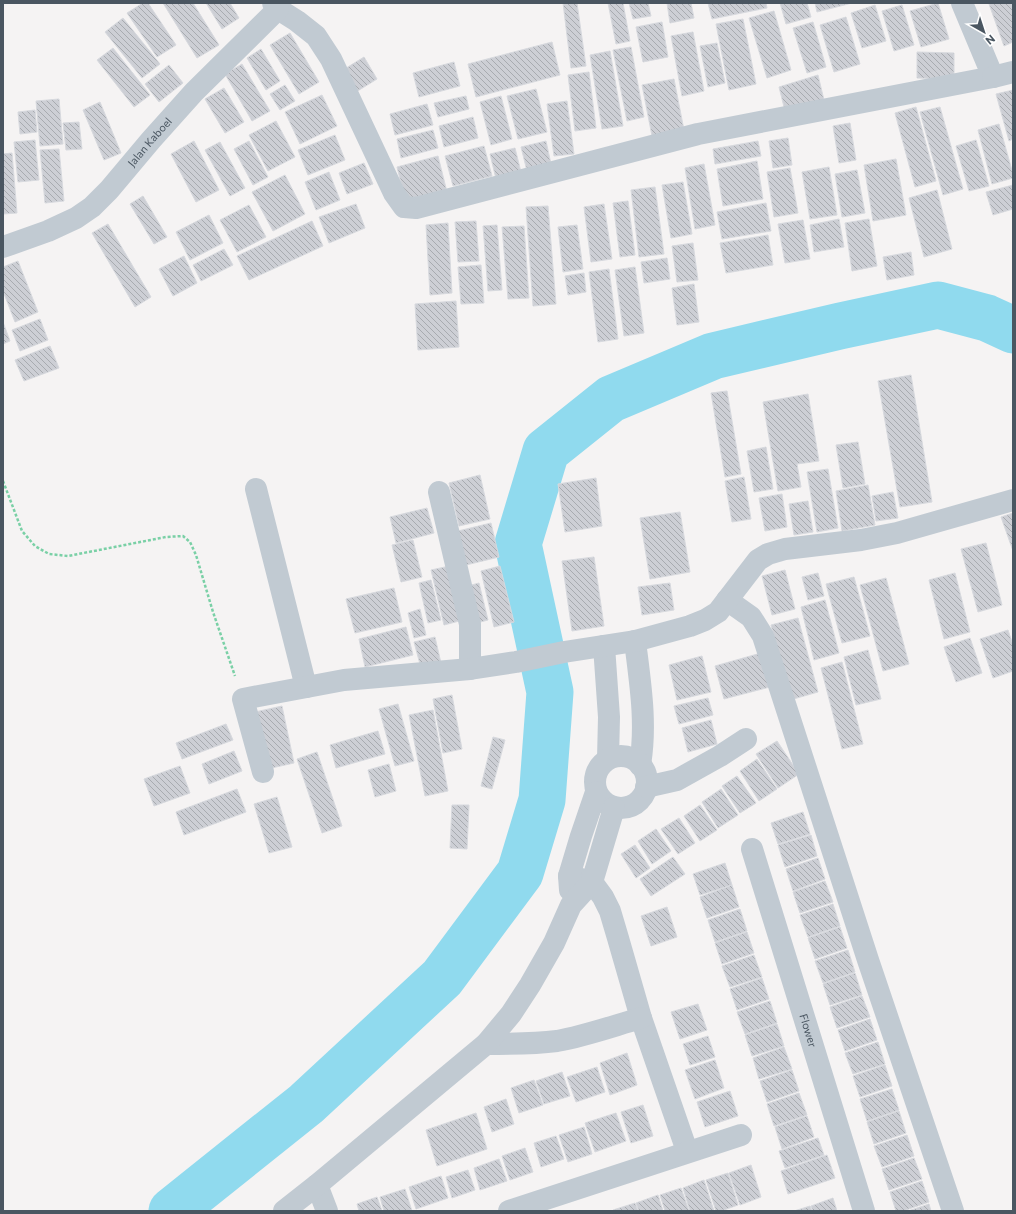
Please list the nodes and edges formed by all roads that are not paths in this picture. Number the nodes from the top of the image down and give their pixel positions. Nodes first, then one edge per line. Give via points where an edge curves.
1 (962, 3) edge
2 (276, 6) edge
3 (1003, 75) edge
4 (3, 247) edge
5 (256, 489) dead end
6 (439, 492) dead end
7 (1013, 500) edge
8 (727, 600) junction
9 (635, 641) junction
10 (604, 646) junction
11 (470, 669) junction
12 (306, 687) junction
13 (746, 738) dead end
14 (608, 759) junction
15 (640, 765) junction
16 (263, 772) dead end
17 (646, 787) junction
18 (596, 792) junction
19 (614, 808) junction
20 (752, 849) dead end
21 (569, 876) junction
22 (592, 882) junction
23 (572, 905) junction
24 (641, 1018) junction
25 (486, 1044) junction
26 (741, 1135) dead end
27 (688, 1151) junction
28 (317, 1185) junction
29 (284, 1211) edge
30 (327, 1211) edge
31 (509, 1211) edge
32 (864, 1211) edge
33 (953, 1211) edge

1 - 3 street
2 - 3 street via 316,36 331,59 394,193 404,208 416,208 698,134
2 - 4 street, Jalan Kaboel via 194,92 92,207 48,231
5 - 12 street
6 - 11 street via 470,624
7 - 8 street via 897,533 785,549 768,554 758,560
8 - 9 street via 718,612 705,620
8 - 33 street via 751,617 763,636
9 - 10 street
9 - 15 street via 643,711 643,748
10 - 11 street
10 - 14 street via 609,717
11 - 12 street via 344,680
12 - 16 street via 243,699
13 - 17 street via 677,780
14 - 15 street via 619,756 631,758
14 - 18 street via 599,768 595,780
15 - 17 street via 647,779
17 - 19 street via 638,802 630,807
18 - 19 street via 603,802
18 - 21 street
19 - 22 street
20 - 32 street, Flower
21 - 22 street
21 - 23 street
22 - 23 street
22 - 24 street via 610,911
23 - 25 street via 530,985 511,1014
24 - 25 street via 557,1041
24 - 27 street
25 - 28 street
26 - 27 street
27 - 31 street
28 - 29 street
28 - 30 street

